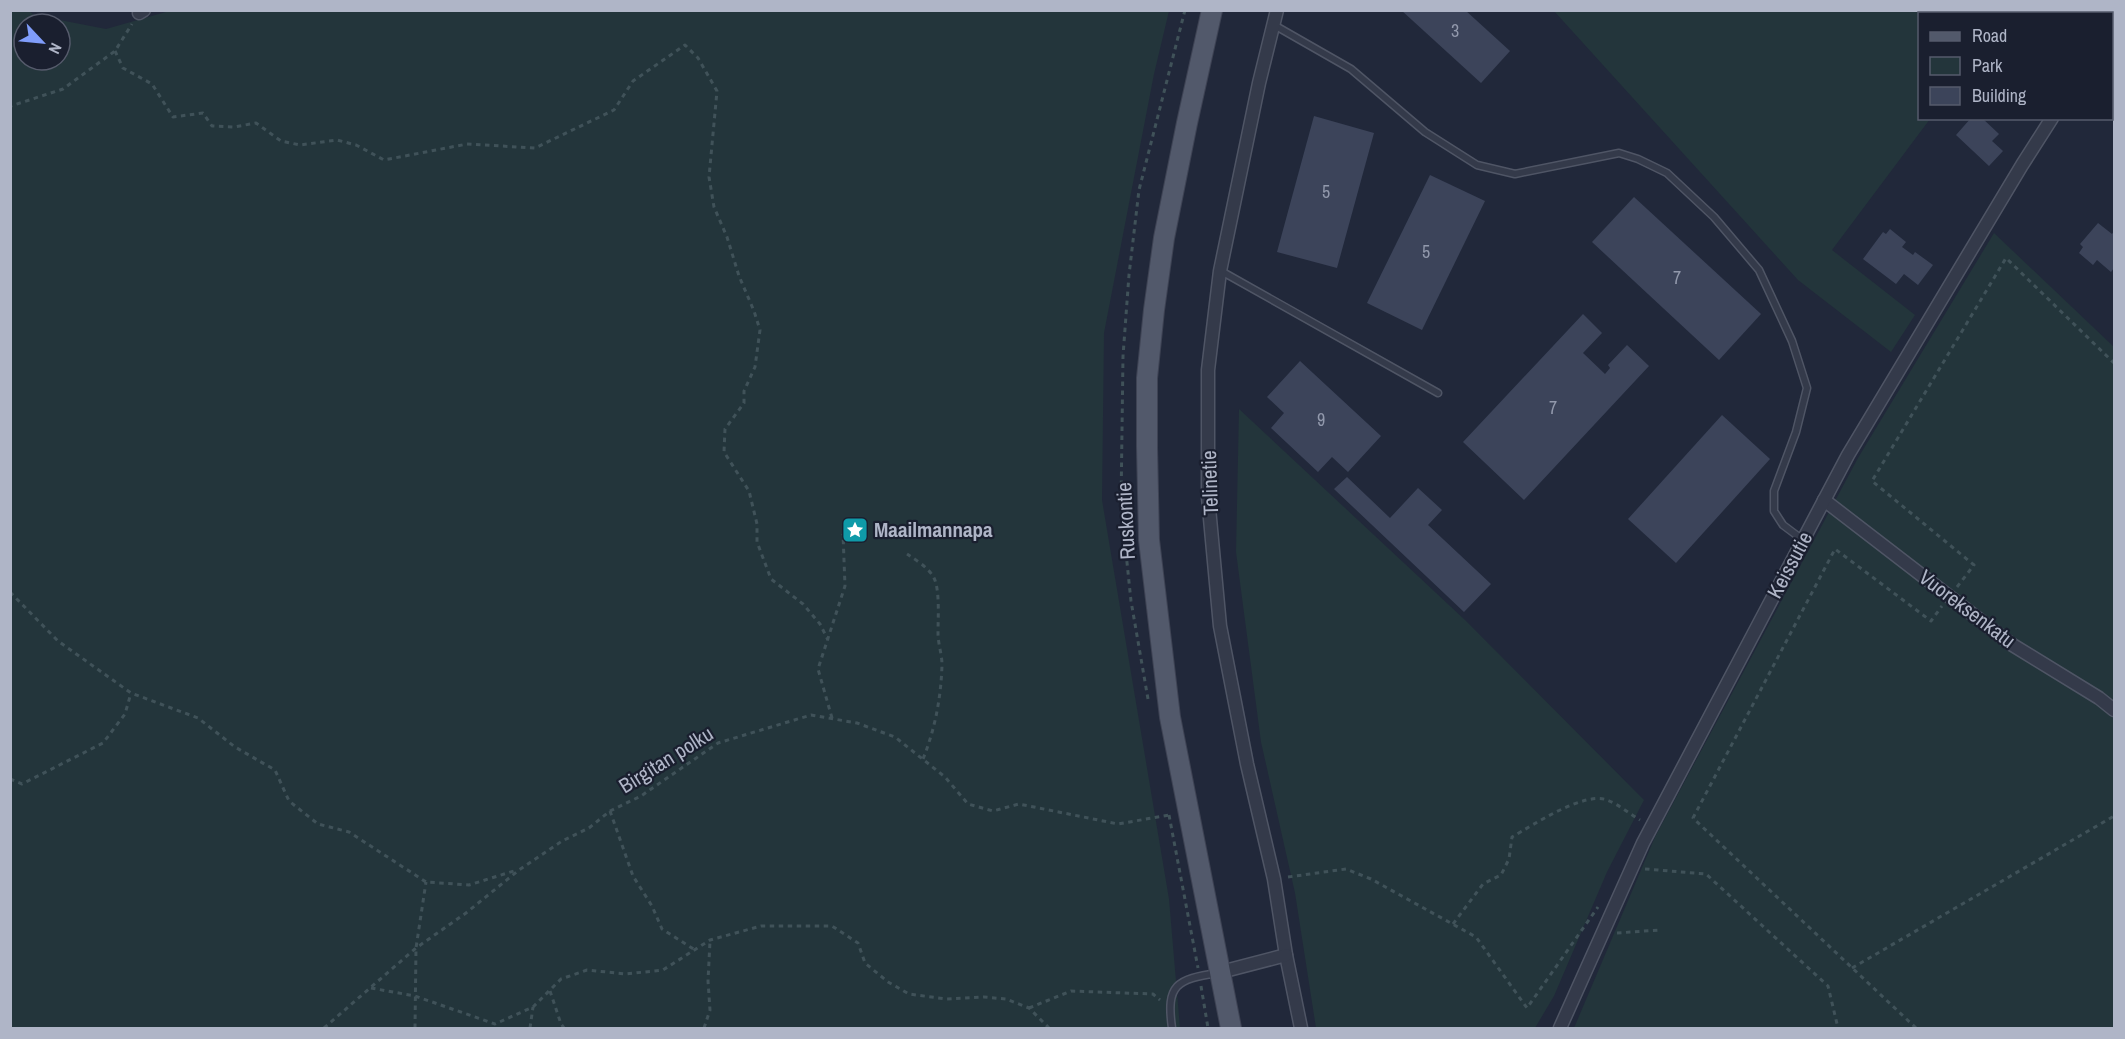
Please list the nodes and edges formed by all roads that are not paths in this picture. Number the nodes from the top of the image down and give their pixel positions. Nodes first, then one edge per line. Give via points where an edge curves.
1 (1212, 10) edge
2 (1277, 10) edge
3 (1273, 25) junction
4 (2051, 120) edge
5 (1220, 271) junction
6 (1438, 393) dead end
7 (1824, 500) junction
8 (1803, 540) junction
9 (2115, 710) edge
10 (1286, 955) junction
11 (1221, 972) junction
12 (1172, 1029) edge
13 (1231, 1029) edge
14 (1301, 1029) edge
15 (1560, 1029) edge

1 - 11 main road, Ruskontie via 1164,238 1147,378 1147,447 1149,540 1170,717
2 - 3 street, Telinetie
3 - 5 street, Telinetie
3 - 8 lane via 1351,69 1425,132 1478,165 1515,174 1619,153 1667,173 1714,217 1759,270 1792,341 1807,388 1774,491 1774,511 1783,525
4 - 7 street, Keissutie
5 - 6 lane
5 - 10 street, Telinetie via 1208,370 1208,496 1220,626 1274,879
7 - 8 street, Keissutie
7 - 9 street, Vuoreksenkatu via 2011,644
8 - 15 street, Keissutie via 1651,827
10 - 11 street
10 - 14 street, Telinetie
11 - 12 lane via 1190,977 1173,991 1169,1006
11 - 13 main road, Ruskontie

